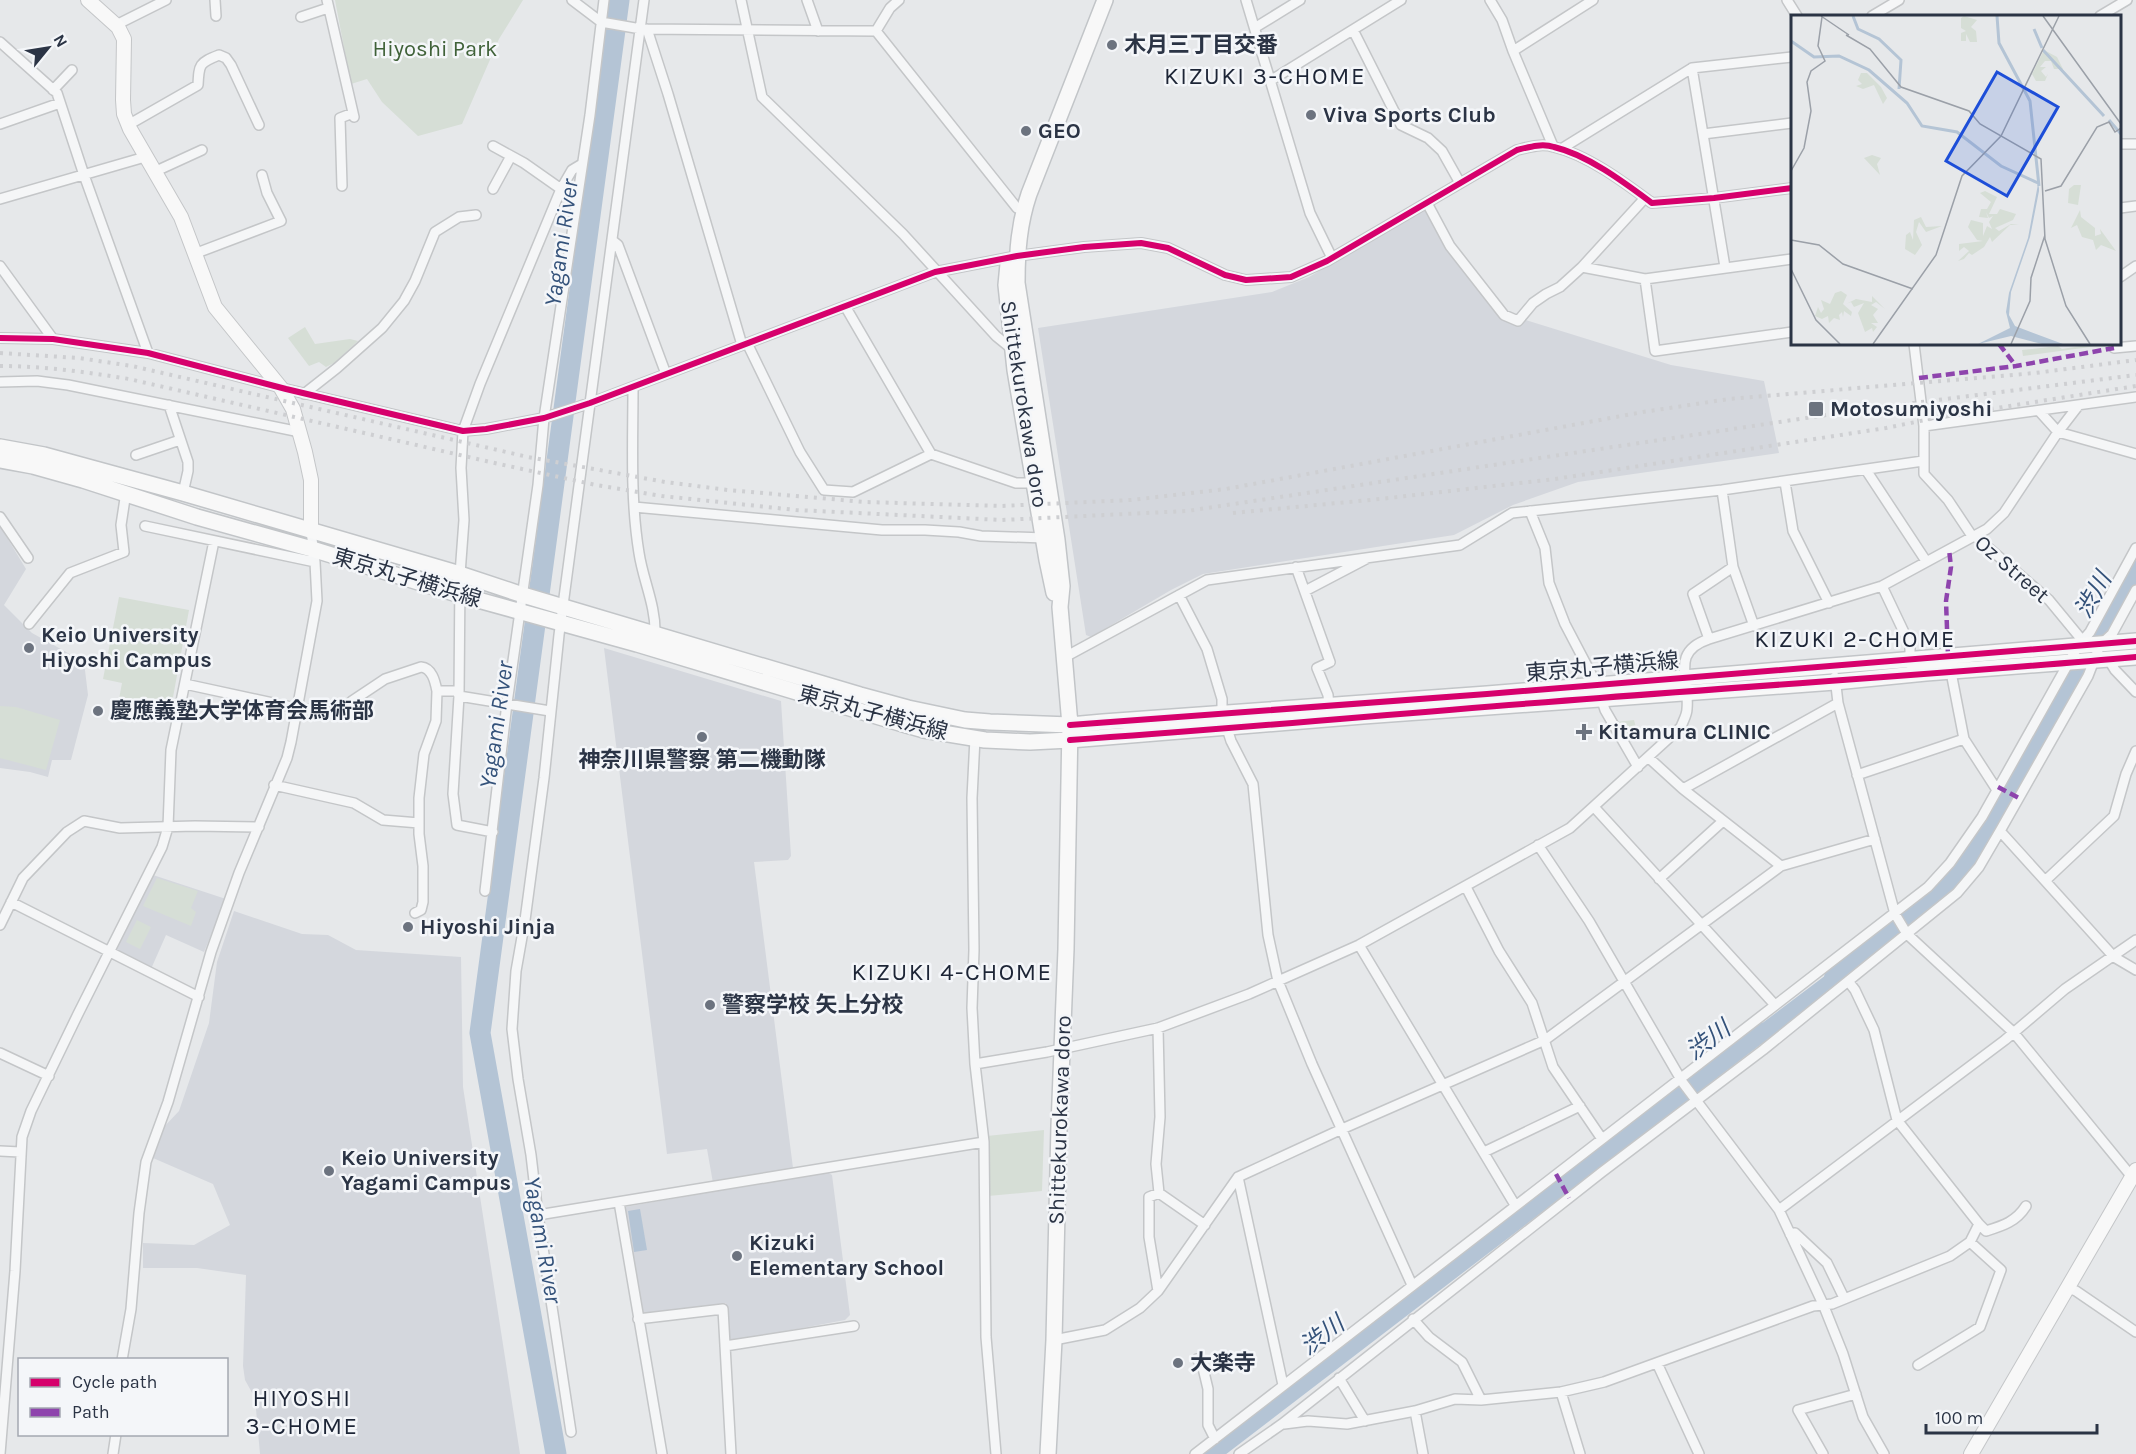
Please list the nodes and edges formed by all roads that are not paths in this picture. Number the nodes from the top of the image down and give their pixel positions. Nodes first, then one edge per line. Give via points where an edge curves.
1 (88, 0) edge
2 (166, 0) edge
3 (215, 0) edge
4 (572, 0) edge
5 (604, 0) edge
6 (644, 0) edge
7 (741, 0) edge
8 (807, 0) edge
9 (899, 0) edge
10 (1098, 0) edge
11 (1105, 0) edge
12 (1246, 0) edge
13 (1300, 0) edge
14 (1380, 0) edge
15 (1401, 0) edge
16 (1490, 0) edge
17 (1593, 0) edge
18 (1787, 0) edge
19 (1899, 0) edge
20 (2127, 0) edge
21 (328, 4) edge
22 (1386, 10) junction
23 (1796, 15) edge
24 (1874, 15) edge
25 (2102, 15) edge
26 (216, 16) dead end
27 (301, 17) dead end
28 (601, 22) junction
29 (116, 25) junction
30 (1256, 27) junction
31 (641, 28) junction
32 (748, 30) junction
33 (818, 30) junction
34 (1353, 30) junction
35 (876, 31) junction
36 (0, 42) edge
37 (1513, 51) junction
38 (1791, 57) edge
39 (1692, 68) junction
40 (72, 70) dead end
41 (1270, 81) junction
42 (53, 90) junction
43 (60, 103) junction
44 (1791, 123) edge
45 (0, 124) edge
46 (128, 125) junction
47 (259, 125) dead end
48 (1703, 134) junction
49 (493, 146) dead end
50 (1557, 148) junction
51 (202, 150) dead end
52 (511, 156) junction
53 (145, 157) junction
54 (582, 164) junction
55 (154, 172) junction
56 (84, 175) junction
57 (262, 175) dead end
58 (1460, 183) junction
59 (342, 186) dead end
60 (1791, 188) edge
61 (493, 189) dead end
62 (561, 189) junction
63 (1645, 198) junction
64 (1714, 198) junction
65 (0, 199) edge
66 (1427, 202) junction
67 (2136, 206) edge
68 (1017, 208) junction
69 (2121, 208) edge
70 (476, 215) dead end
71 (613, 241) junction
72 (194, 254) junction
73 (1013, 257) junction
74 (1332, 258) junction
75 (1791, 259) edge
76 (0, 266) edge
77 (2136, 266) edge
78 (1582, 267) junction
79 (1725, 267) junction
80 (938, 272) junction
81 (2121, 276) edge
82 (1645, 279) junction
83 (845, 306) junction
84 (1791, 332) edge
85 (0, 338) edge
86 (53, 339) junction
87 (745, 344) junction
88 (1914, 345) edge
89 (2135, 345) edge
90 (2114, 348) dead end
91 (1012, 349) junction
92 (148, 353) junction
93 (666, 374) junction
94 (0, 382) edge
95 (633, 387) junction
96 (282, 388) junction
97 (304, 393) junction
98 (2136, 398) edge
99 (587, 404) junction
100 (169, 405) junction
101 (2078, 406) junction
102 (2040, 412) junction
103 (547, 417) junction
104 (1923, 426) junction
105 (463, 431) junction
106 (300, 432) junction
107 (2058, 432) junction
108 (180, 440) junction
109 (0, 447) edge
110 (931, 454) junction
111 (2136, 454) edge
112 (136, 455) dead end
113 (0, 460) edge
114 (1923, 461) junction
115 (1866, 470) junction
116 (1785, 482) junction
117 (1035, 483) junction
118 (1722, 490) junction
119 (126, 492) junction
120 (183, 493) junction
121 (634, 507) junction
122 (1530, 511) junction
123 (0, 517) edge
124 (145, 526) dead end
125 (250, 531) junction
126 (311, 531) junction
127 (1972, 536) junction
128 (1045, 538) junction
129 (214, 541) junction
130 (245, 548) junction
131 (2136, 548) edge
132 (314, 556) junction
133 (1373, 556) junction
134 (28, 558) dead end
135 (1926, 561) junction
136 (1296, 567) junction
137 (1733, 567) junction
138 (460, 574) junction
139 (1882, 586) junction
140 (2136, 590) edge
141 (1305, 591) junction
142 (460, 595) junction
143 (524, 595) junction
144 (1179, 595) junction
145 (1829, 603) junction
146 (562, 605) junction
147 (1060, 607) junction
148 (520, 612) junction
149 (561, 623) junction
150 (29, 624) dead end
151 (1754, 626) junction
152 (655, 634) junction
153 (1709, 639) junction
154 (2136, 641) edge
155 (2080, 643) junction
156 (2100, 645) junction
157 (1065, 657) junction
158 (2136, 657) edge
159 (2101, 660) junction
160 (2069, 663) junction
161 (1950, 664) junction
162 (1910, 667) junction
163 (1835, 674) junction
164 (185, 684) junction
165 (1686, 685) junction
166 (437, 691) junction
167 (1599, 692) junction
168 (2136, 692) edge
169 (459, 696) junction
170 (507, 703) junction
171 (1838, 703) junction
172 (1329, 706) junction
173 (296, 708) junction
174 (546, 710) junction
175 (1224, 721) junction
176 (1070, 732) junction
177 (975, 738) junction
178 (1964, 739) junction
179 (2136, 751) edge
180 (1649, 758) junction
181 (1638, 767) junction
182 (1857, 776) junction
183 (274, 785) junction
184 (1683, 789) junction
185 (1997, 789) junction
186 (1594, 807) junction
187 (1723, 820) junction
188 (419, 823) junction
189 (168, 827) junction
190 (259, 827) junction
191 (2000, 831) junction
192 (493, 832) junction
193 (1875, 839) junction
194 (1539, 845) junction
195 (1781, 866) junction
196 (1659, 879) junction
197 (2046, 880) junction
198 (1466, 887) junction
199 (485, 891) dead end
200 (11, 902) junction
201 (415, 913) dead end
202 (1895, 914) junction
203 (1702, 924) junction
204 (0, 925) edge
205 (1907, 934) junction
206 (2136, 940) edge
207 (1359, 945) junction
208 (109, 952) junction
209 (2114, 957) junction
210 (2136, 970) edge
211 (1624, 980) junction
212 (1278, 981) junction
213 (1848, 981) junction
214 (199, 997) junction
215 (1775, 1005) junction
216 (1158, 1028) junction
217 (2014, 1033) junction
218 (1545, 1040) junction
219 (1063, 1049) junction
220 (0, 1053) edge
221 (975, 1064) junction
222 (49, 1076) junction
223 (1682, 1081) junction
224 (1443, 1085) junction
225 (1695, 1098) junction
226 (1580, 1107) junction
227 (1897, 1120) junction
228 (1342, 1129) junction
229 (1602, 1139) junction
230 (984, 1143) junction
231 (0, 1151) edge
232 (20, 1152) junction
233 (1484, 1152) junction
234 (2134, 1173) edge
235 (1238, 1177) junction
236 (1159, 1193) junction
237 (619, 1202) junction
238 (1515, 1205) junction
239 (2026, 1206) dead end
240 (1779, 1210) junction
241 (538, 1215) junction
242 (1979, 1224) junction
243 (1204, 1225) junction
244 (1790, 1233) junction
245 (1970, 1242) junction
246 (1412, 1285) junction
247 (2068, 1288) junction
248 (1158, 1291) junction
249 (1844, 1298) junction
250 (1823, 1304) junction
251 (638, 1319) junction
252 (1413, 1319) junction
253 (854, 1326) dead end
254 (2136, 1332) edge
255 (1054, 1340) junction
256 (725, 1346) junction
257 (122, 1358) edge
258 (1197, 1359) dead end
259 (1657, 1363) junction
260 (1918, 1365) dead end
261 (1339, 1378) junction
262 (1283, 1385) junction
263 (1561, 1392) junction
264 (1856, 1394) junction
265 (1481, 1400) junction
266 (1415, 1411) junction
267 (1365, 1420) junction
268 (1282, 1424) junction
269 (571, 1432) dead end
270 (116, 1436) edge
271 (1215, 1439) junction
272 (0, 1454) edge
273 (113, 1454) edge
274 (662, 1454) edge
275 (731, 1454) edge
276 (996, 1454) edge
277 (1048, 1454) edge
278 (1195, 1454) edge
279 (1239, 1454) edge
280 (1423, 1454) edge
281 (1580, 1454) edge
282 (1699, 1454) edge
283 (1823, 1454) edge
284 (1884, 1454) edge
285 (1971, 1454) edge

1 - 29 street
2 - 29 street
3 - 26 street
4 - 28 street
5 - 28 street
6 - 31 street
7 - 32 street
8 - 33 street
9 - 35 street
10 - 68 main road, Shittekurokawa doro
11 - 73 main road, Shittekurokawa doro via 1022,213
12 - 30 street
13 - 30 street
14 - 22 street
15 - 22 street
16 - 37 street
17 - 37 street
18 - 23 street
19 - 24 street
20 - 25 street
21 - 27 street
21 - 59 street via 354,115 339,118
22 - 34 street
28 - 31 street
28 - 54 street
29 - 46 street via 124,39 123,100
30 - 41 street
31 - 32 street
31 - 71 street
31 - 87 street via 670,103
32 - 33 street
32 - 80 street via 762,96
33 - 35 street
34 - 41 street
34 - 58 street via 1401,125 1428,138 1442,151
35 - 68 street
36 - 42 street
37 - 50 street
38 - 39 street
39 - 48 street
39 - 50 street
40 - 42 street
41 - 74 street via 1310,213
42 - 43 street
43 - 45 street
43 - 56 street
44 - 48 street
46 - 47 street via 198,85 199,67 219,55 231,65
46 - 53 street
48 - 64 street
49 - 52 street
50 - 58 street via 1534,146 1517,150
50 - 63 street via 1590,162
51 - 55 street
52 - 61 street
52 - 62 street
53 - 55 street
53 - 56 street
54 - 62 street via 572,170
54 - 103 street
55 - 72 street via 180,217
56 - 65 street
56 - 92 street
57 - 72 street via 281,221
58 - 66 street
60 - 64 street
62 - 105 street
63 - 64 street via 1652,203
63 - 78 street
64 - 79 street
66 - 74 street
66 - 78 street via 1450,246 1504,315 1518,321 1533,303 1560,287
67 - 69 street
68 - 73 main road, Shittekurokawa doro via 1011,235
70 - 97 street via 459,217 435,232 404,301 382,328
71 - 93 street via 618,245
71 - 99 street
72 - 96 street via 214,307
73 - 74 street via 1141,243 1168,249 1246,280 1291,277
73 - 80 street
73 - 91 main road, Shittekurokawa doro via 1006,285
73 - 147 main road, Shittekurokawa doro via 1057,540
75 - 79 street
76 - 86 street
77 - 81 street
78 - 82 street
79 - 82 street
80 - 83 street
80 - 91 street
82 - 84 street via 1655,351
83 - 87 street
83 - 110 street
85 - 86 street
86 - 92 street
87 - 93 street
87 - 110 street via 800,452 824,490 853,492
88 - 104 street, Oz Street
89 - 90 street
91 - 117 main road, Shittekurokawa doro
92 - 96 street
93 - 95 street
94 - 100 street via 68,385
95 - 99 street
95 - 121 street
96 - 97 street
96 - 106 street
97 - 105 street
98 - 101 street
99 - 103 street
99 - 146 street
100 - 106 street
100 - 108 street
101 - 102 street
101 - 107 street
102 - 104 street
102 - 107 street
103 - 105 street
103 - 143 street
104 - 114 street, Oz Street
105 - 138 street
106 - 126 street via 310,480
107 - 111 street
107 - 127 street via 2004,513
108 - 112 street
108 - 120 street via 188,471
109 - 120 main road, 東京丸子横浜線
110 - 117 street via 1016,483
113 - 119 main road, 東京丸子横浜線
114 - 115 street
114 - 127 street, Oz Street via 1924,474 1948,500
115 - 116 street
115 - 135 street
116 - 118 street
116 - 145 street via 1793,531
117 - 128 main road, Shittekurokawa doro
118 - 122 street
118 - 137 street
119 - 125 main road, 東京丸子横浜線
119 - 150 street via 121,525 124,552 70,573
120 - 126 main road, 東京丸子横浜線
121 - 128 street via 882,530
121 - 152 street via 639,554 656,619
122 - 133 street via 1512,513 1460,544
122 - 167 street via 1545,548 1553,596
123 - 134 street
124 - 129 street
125 - 130 street
125 - 132 main road, 東京丸子横浜線
126 - 132 street
126 - 138 main road, 東京丸子横浜線
127 - 135 street
127 - 155 street, Oz Street via 2049,600
128 - 147 main road, Shittekurokawa doro via 1053,590
129 - 130 street
129 - 164 street
130 - 132 street
131 - 155 street via 2090,632
132 - 142 main road, 東京丸子横浜線
132 - 173 street via 317,601
133 - 136 street
133 - 141 street
135 - 139 street
136 - 141 street
136 - 144 street via 1207,580
137 - 151 street
137 - 153 street via 1693,594
138 - 142 street
138 - 143 main road, 東京丸子横浜線
139 - 145 street
139 - 162 street via 1910,645
140 - 156 street via 2112,634
141 - 172 street via 1330,662 1317,668 1329,695
142 - 148 main road, 東京丸子横浜線
142 - 169 street
143 - 146 main road, 東京丸子横浜線
143 - 148 street
144 - 157 street
144 - 175 street via 1207,650 1222,699
145 - 151 street
146 - 149 street
146 - 152 main road, 東京丸子横浜線
147 - 157 main road, Shittekurokawa doro
148 - 149 main road, 東京丸子横浜線
148 - 170 street
149 - 174 street
149 - 177 main road, 東京丸子横浜線 via 915,728
151 - 153 street
152 - 176 main road, 東京丸子横浜線 via 925,712
153 - 165 street via 1686,654
154 - 156 main road, 東京丸子横浜線
155 - 156 main road, 東京丸子横浜線
155 - 160 street
155 - 161 main road, 東京丸子横浜線
156 - 159 street
157 - 176 main road, Shittekurokawa doro
158 - 159 main road, 東京丸子横浜線
159 - 160 main road, 東京丸子横浜線
159 - 168 street
159 - 191 street
160 - 161 main road, 東京丸子横浜線
160 - 185 street
161 - 162 main road, 東京丸子横浜線
161 - 178 street
162 - 163 main road, 東京丸子横浜線
163 - 165 main road, 東京丸子横浜線
163 - 171 street
164 - 173 street
164 - 189 street via 171,750
165 - 167 main road, 東京丸子横浜線
165 - 180 street via 1687,710 1681,727
166 - 169 street via 457,691
166 - 173 street via 430,672 421,667 385,679 351,701 343,711
166 - 188 street via 436,721 424,754
167 - 172 main road, 東京丸子横浜線
167 - 175 main road, 東京丸子横浜線
167 - 181 street
169 - 170 street
169 - 192 street via 453,794 457,825
170 - 174 street
170 - 192 street
171 - 182 street
171 - 184 street
172 - 175 main road, 東京丸子横浜線
173 - 183 street via 287,758
174 - 241 street via 543,789 516,971 512,1029
175 - 176 main road, 東京丸子横浜線
175 - 212 street via 1253,784 1268,935
176 - 177 main road, 東京丸子横浜線 via 1030,742
176 - 219 main road, Shittekurokawa doro
177 - 221 street
178 - 182 street
178 - 185 street
179 - 197 street via 2114,816
180 - 181 street
180 - 184 street
181 - 186 street
182 - 193 street
183 - 188 street via 354,803 383,820
183 - 190 street
184 - 187 street
185 - 202 street via 1950,863
186 - 194 street via 1570,828
186 - 196 street
187 - 195 street
187 - 196 street
188 - 201 street via 423,902 421,910
189 - 190 street
189 - 200 street via 120,828 84,821 43,855 23,878
189 - 208 street via 162,847
190 - 214 street via 211,952
191 - 197 street
191 - 205 street via 1979,867 1957,893
192 - 199 street
193 - 195 street
193 - 202 street
194 - 198 street
194 - 211 street
195 - 203 street
196 - 203 street
197 - 209 street
198 - 207 street
198 - 218 street via 1532,1003
200 - 204 street
200 - 208 street
202 - 205 street
202 - 215 street
203 - 211 street
203 - 215 street
205 - 213 street
205 - 217 street
206 - 209 street
207 - 212 street
207 - 224 street
208 - 214 street
208 - 222 street
209 - 210 street
209 - 217 street via 2065,989
211 - 218 street
211 - 223 street
212 - 216 street
212 - 228 street
213 - 225 street via 1708,1093
213 - 227 street via 1874,1030
214 - 257 street via 146,1162
215 - 223 street
216 - 219 street
216 - 236 street
217 - 227 street
217 - 234 street
218 - 224 street
218 - 226 street via 1553,1067
219 - 221 street
219 - 255 main road, Shittekurokawa doro
220 - 222 street
221 - 230 street
222 - 232 street via 28,1120
223 - 225 street
223 - 229 street
224 - 228 street
224 - 233 street
225 - 240 street
225 - 252 street
226 - 229 street
226 - 233 street
227 - 240 street
227 - 242 street
228 - 235 street
228 - 246 street
229 - 238 street
230 - 237 street
230 - 276 street via 986,1337
231 - 232 street
232 - 272 street
233 - 238 street
234 - 247 street
235 - 243 street
235 - 262 street
236 - 243 street
236 - 248 street via 1149,1197 1149,1237
237 - 241 street
237 - 251 street
238 - 246 street
239 - 242 street via 2013,1221 2001,1227 1986,1231
240 - 244 street
241 - 269 street
242 - 245 street
243 - 248 street
244 - 249 street via 1795,1233 1827,1263
244 - 250 street
245 - 249 street via 1950,1256
245 - 260 street via 2001,1270 1980,1327
246 - 262 street
247 - 254 street
247 - 285 street
248 - 255 street via 1140,1308 1105,1330
249 - 250 street
250 - 259 street
250 - 264 street
251 - 256 street via 723,1309
251 - 274 street
252 - 261 street
252 - 265 street via 1462,1362
253 - 256 street
255 - 277 main road, Shittekurokawa doro
256 - 275 street
258 - 271 street via 1208,1389 1208,1425
259 - 263 street
259 - 282 street
261 - 267 street
261 - 268 street
262 - 271 street
263 - 265 street
263 - 281 street
264 - 283 street via 1798,1410
264 - 284 street via 1863,1417
265 - 266 street via 1455,1399
266 - 267 street
266 - 280 street
267 - 268 street via 1347,1424
268 - 279 street
270 - 273 street
271 - 278 street

